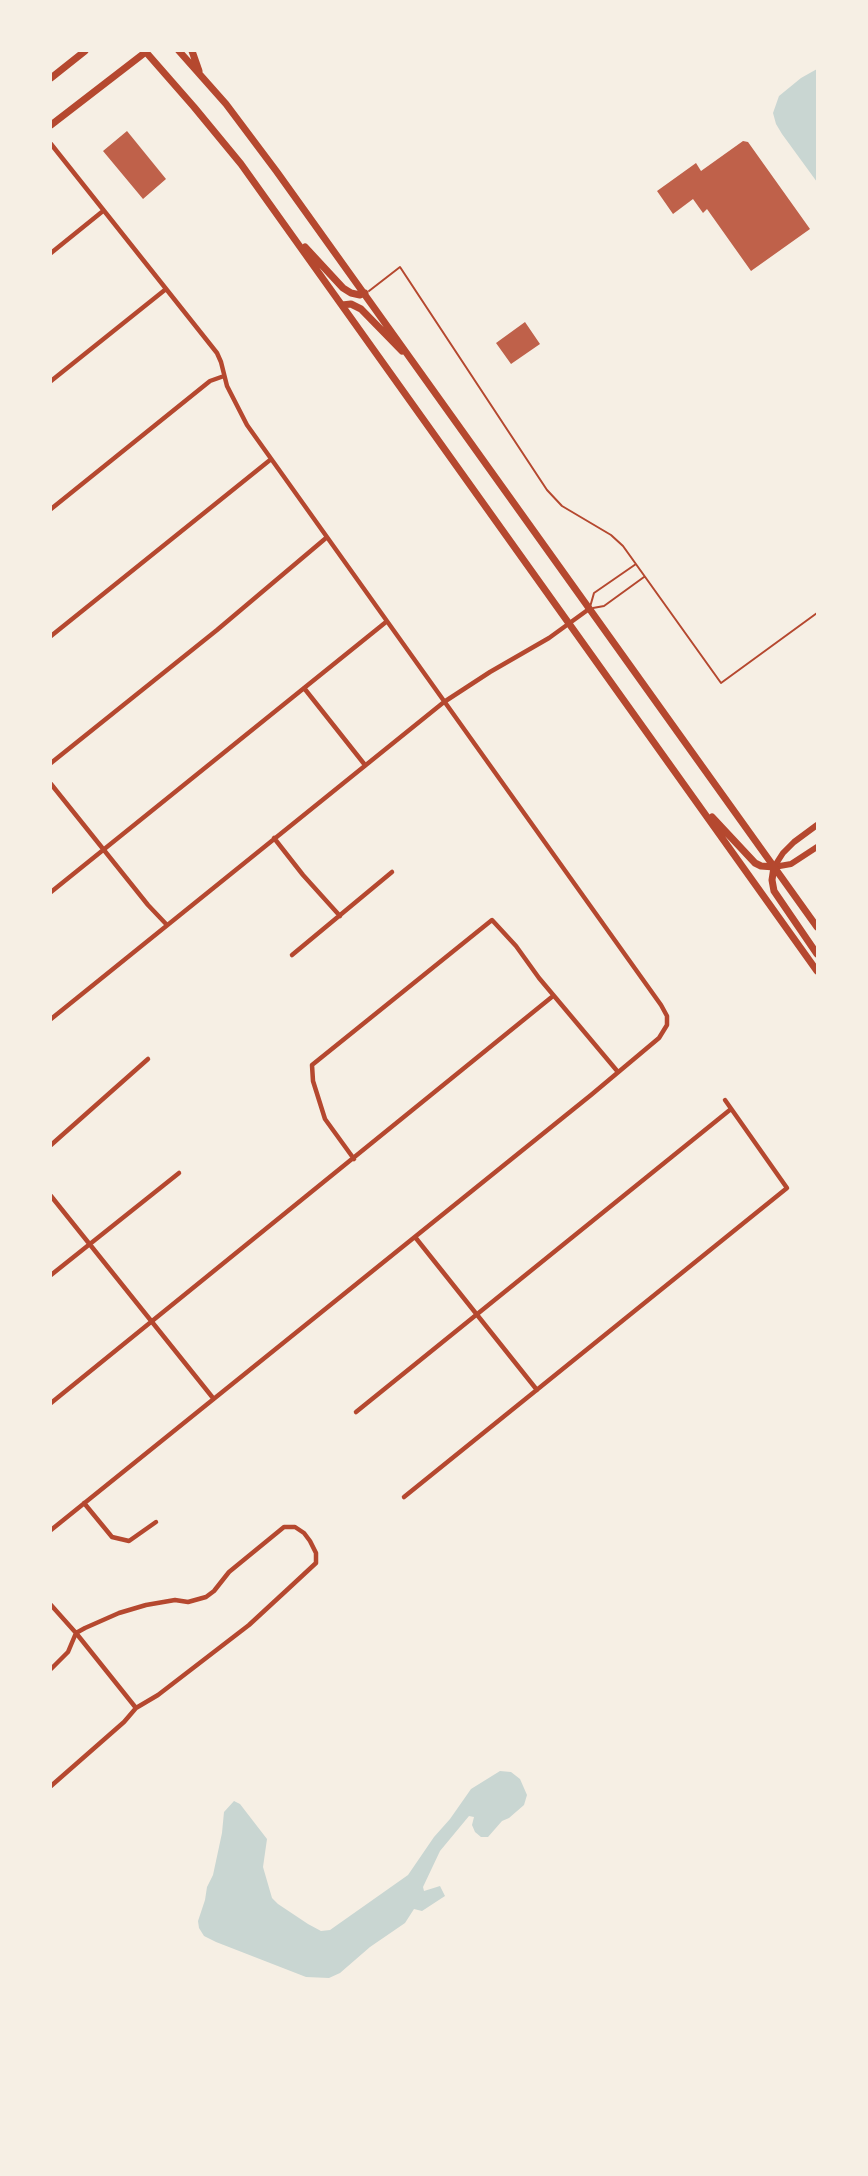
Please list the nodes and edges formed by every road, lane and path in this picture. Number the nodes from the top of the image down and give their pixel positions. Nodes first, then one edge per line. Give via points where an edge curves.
1 (85, 51) edge
2 (146, 51) edge
3 (179, 51) edge
4 (192, 51) edge
5 (200, 75) junction
6 (51, 78) edge
7 (51, 125) edge
8 (51, 144) edge
9 (103, 211) junction
10 (282, 222) junction
11 (51, 253) edge
12 (166, 289) junction
13 (365, 293) junction
14 (342, 305) junction
15 (419, 369) junction
16 (223, 376) junction
17 (51, 381) edge
18 (270, 460) junction
19 (51, 509) edge
20 (326, 538) junction
21 (636, 564) junction
22 (645, 577) junction
23 (590, 609) junction
24 (817, 612) edge
25 (386, 621) junction
26 (569, 623) junction
27 (51, 636) edge
28 (304, 688) junction
29 (444, 702) junction
30 (51, 763) edge
31 (365, 765) junction
32 (51, 784) edge
33 (691, 793) junction
34 (817, 825) edge
35 (274, 838) junction
36 (817, 847) edge
37 (103, 850) junction
38 (774, 867) junction
39 (392, 872) dead end
40 (51, 892) edge
41 (340, 916) junction
42 (167, 925) junction
43 (817, 927) edge
44 (817, 954) edge
45 (292, 955) dead end
46 (817, 971) edge
47 (554, 996) junction
48 (51, 1019) edge
49 (148, 1059) dead end
50 (618, 1072) junction
51 (725, 1100) dead end
52 (731, 1109) junction
53 (51, 1145) edge
54 (354, 1159) junction
55 (179, 1173) dead end
56 (51, 1196) edge
57 (415, 1237) junction
58 (90, 1245) junction
59 (51, 1275) edge
60 (478, 1313) junction
61 (152, 1321) junction
62 (537, 1390) junction
63 (213, 1398) junction
64 (51, 1403) edge
65 (356, 1412) dead end
66 (404, 1497) dead end
67 (84, 1503) junction
68 (156, 1522) dead end
69 (51, 1530) edge
70 (51, 1605) edge
71 (76, 1633) junction
72 (51, 1669) edge
73 (136, 1707) junction
74 (51, 1786) edge

1 - 6 main road
2 - 7 main road
2 - 10 main road via 217,133
3 - 5 main road
4 - 5 main road
5 - 13 main road via 250,134
8 - 9 street
9 - 11 street
9 - 12 street
10 - 13 main road via 343,288
10 - 14 main road
12 - 16 street via 216,352
12 - 17 street
13 - 15 main road
13 - 21 lane via 400,267 547,490 562,506 611,535
14 - 15 main road via 362,309
14 - 26 main road
15 - 23 main road
16 - 18 street
16 - 19 street via 210,381
18 - 20 street
18 - 27 street
20 - 25 street
20 - 30 street
21 - 22 lane
21 - 23 lane via 594,593
22 - 23 lane via 604,606
22 - 24 lane via 721,682
23 - 26 street
23 - 38 main road
25 - 28 street
25 - 29 street
26 - 29 street
26 - 33 main road
28 - 31 street
28 - 37 street
29 - 31 street
29 - 50 street via 667,1016 659,1038
31 - 35 street
32 - 37 street
33 - 38 main road via 755,863
33 - 46 main road
34 - 38 main road via 794,842
35 - 41 street
35 - 42 street
36 - 38 main road via 791,864
37 - 40 street
37 - 42 street
38 - 43 main road
38 - 44 main road via 774,891
39 - 41 street
41 - 45 street
42 - 48 street
47 - 50 street
47 - 54 street
47 - 54 street via 492,920 312,1065 324,1119
49 - 53 street
50 - 57 street
51 - 52 street
52 - 60 street
52 - 62 street via 787,1188
54 - 61 street
55 - 58 street
56 - 58 street
57 - 60 street
57 - 63 street
58 - 59 street
58 - 61 street
60 - 62 street
60 - 65 street
61 - 63 street
61 - 64 street
62 - 66 street
63 - 67 street
67 - 68 street via 112,1537 129,1541
67 - 69 street
70 - 71 street
71 - 72 street via 68,1652
71 - 73 street
71 - 73 street via 146,1605 206,1597 284,1527 304,1533 316,1553 316,1563 249,1625
73 - 74 street

